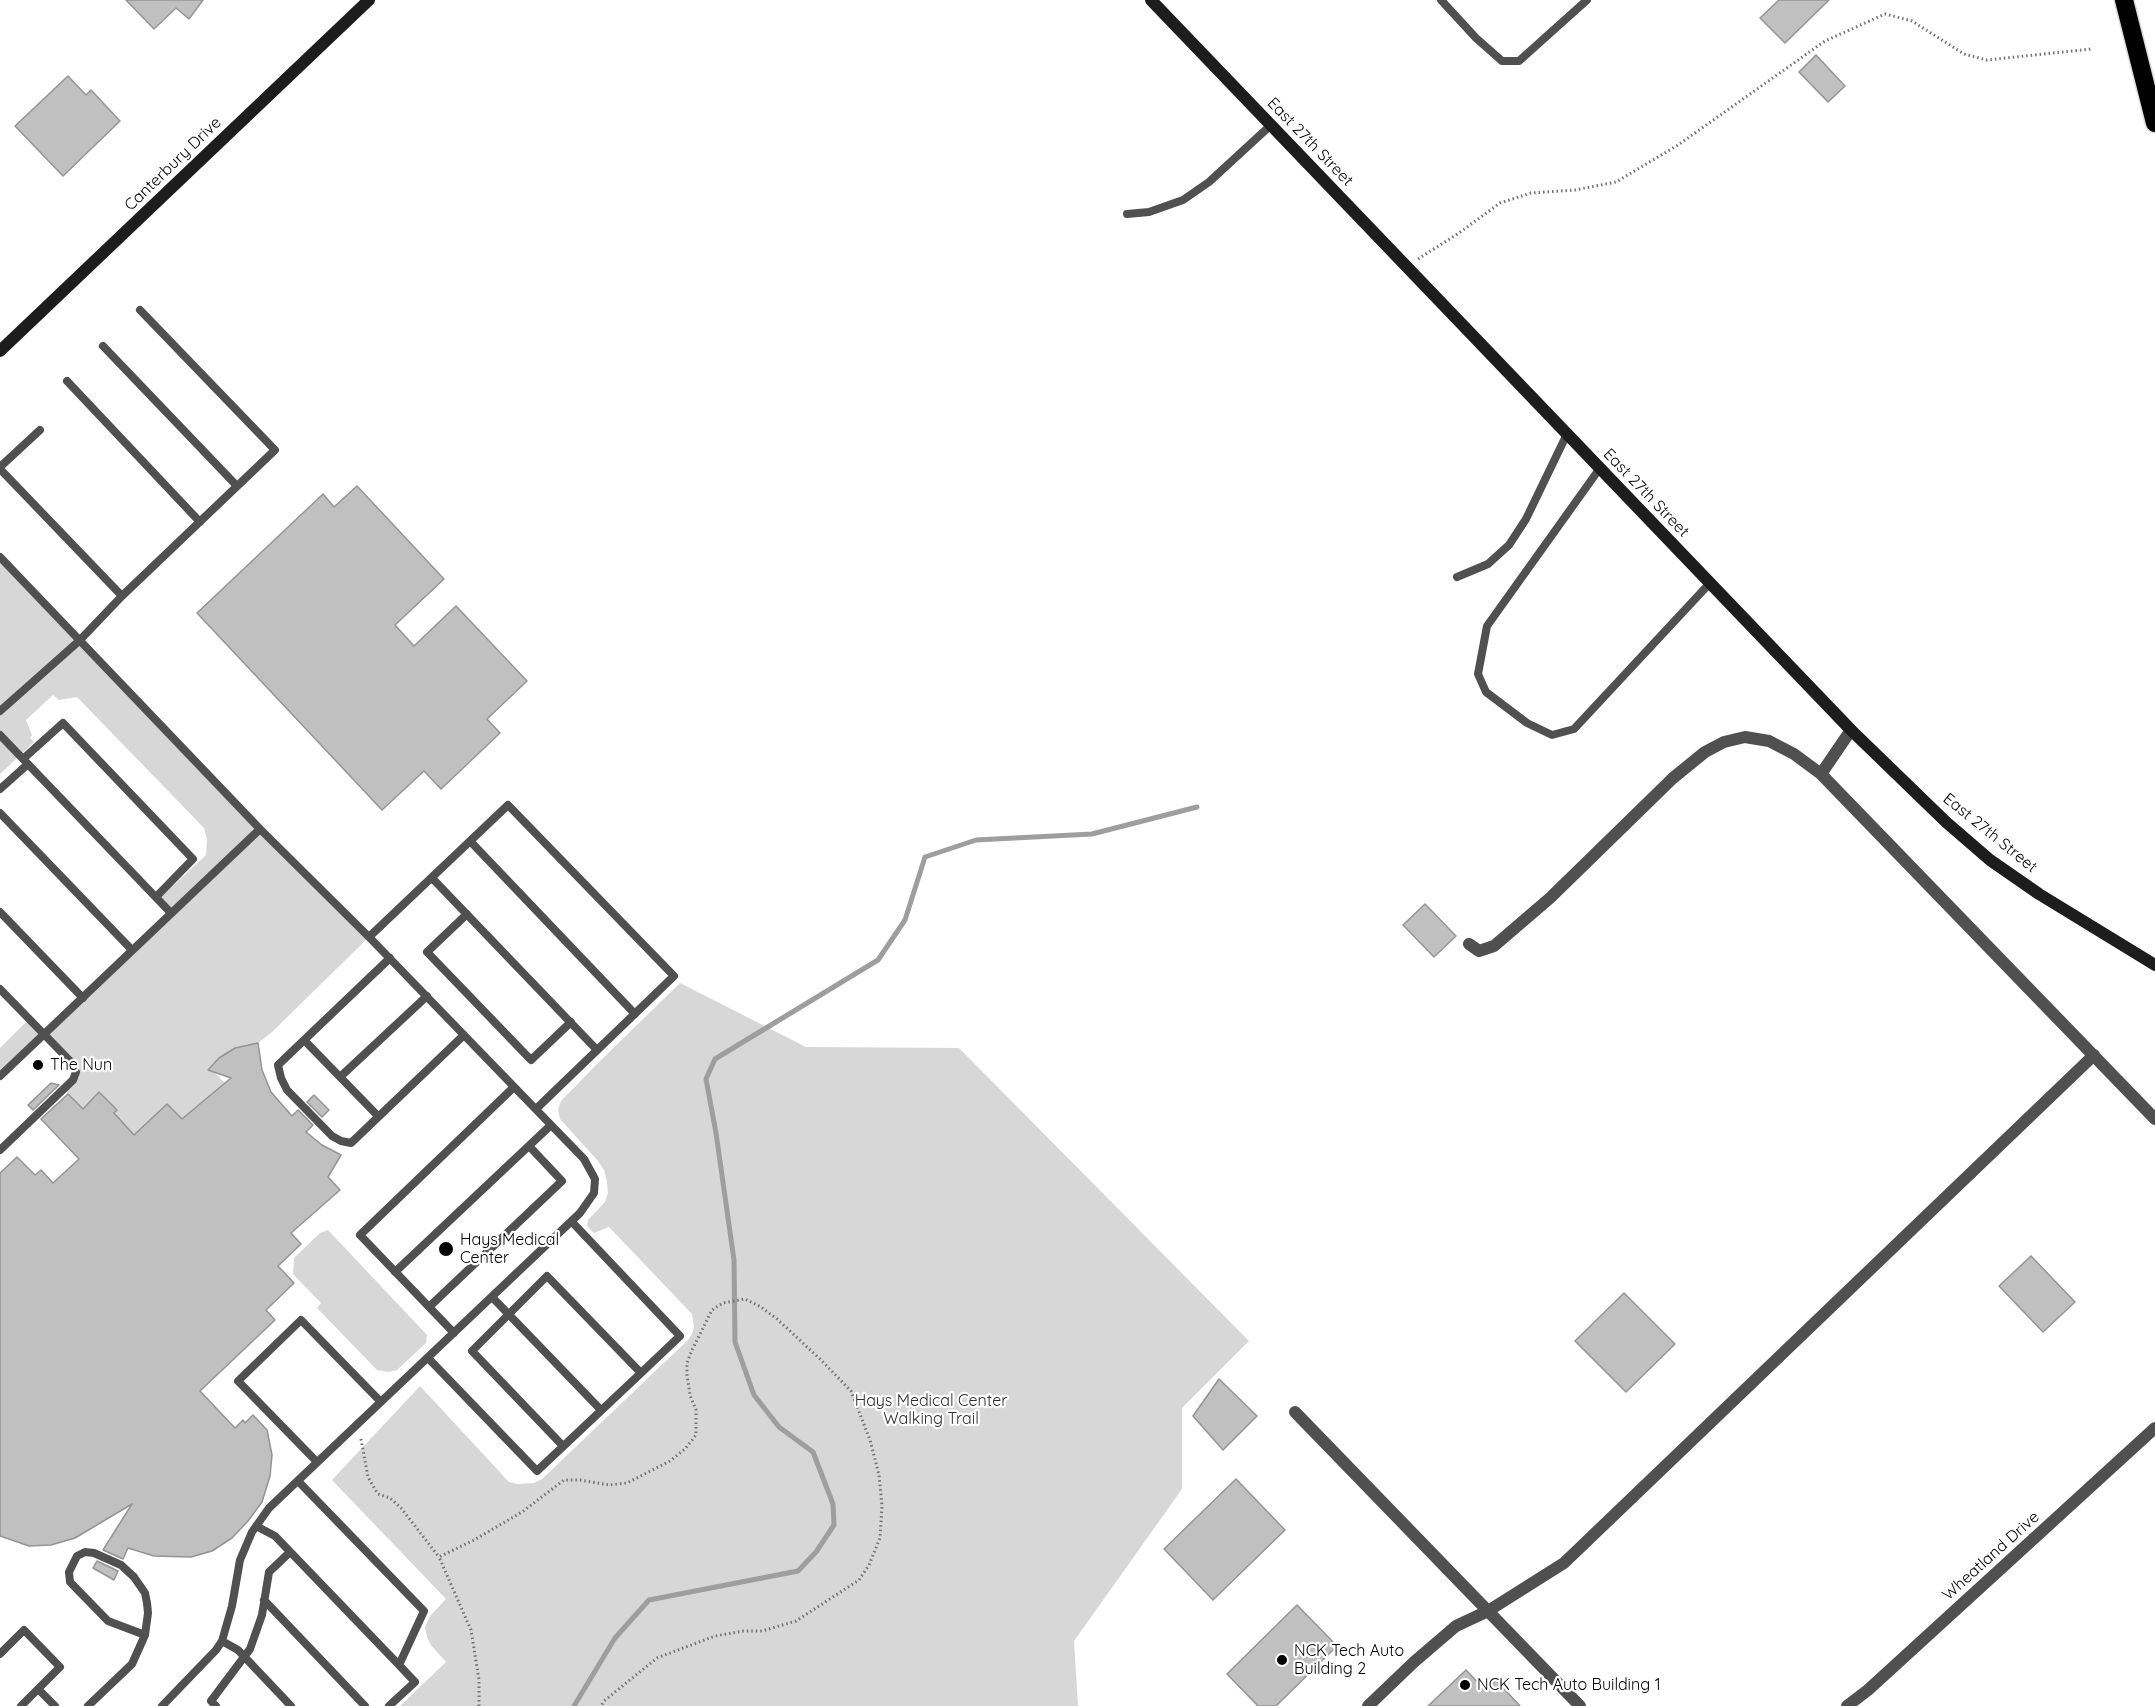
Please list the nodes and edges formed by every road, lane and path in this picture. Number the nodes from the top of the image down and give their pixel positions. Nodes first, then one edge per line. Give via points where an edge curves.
1 (369, 0) edge
2 (1151, 0) edge
3 (1441, 0) edge
4 (1587, 0) edge
5 (2124, 0) edge
6 (2091, 49) dead end
7 (2155, 123) edge
8 (1271, 125) junction
9 (1127, 214) dead end
10 (1406, 266) junction
11 (140, 310) dead end
12 (103, 345) dead end
13 (0, 351) edge
14 (67, 381) dead end
15 (40, 430) dead end
16 (1567, 434) junction
17 (0, 468) edge
18 (1600, 468) junction
19 (237, 486) junction
20 (200, 522) junction
21 (0, 557) edge
22 (1457, 577) dead end
23 (1710, 583) junction
24 (122, 596) junction
25 (79, 641) junction
26 (0, 711) edge
27 (1851, 730) junction
28 (0, 735) edge
29 (26, 761) junction
30 (1821, 774) junction
31 (0, 789) edge
32 (0, 813) edge
33 (260, 829) junction
34 (470, 841) junction
35 (432, 878) junction
36 (156, 897) junction
37 (0, 912) edge
38 (171, 913) junction
39 (467, 914) junction
40 (369, 937) junction
41 (1469, 944) dead end
42 (132, 950) junction
43 (390, 958) junction
44 (2155, 965) edge
45 (0, 989) edge
46 (427, 996) junction
47 (82, 998) junction
48 (635, 1014) junction
49 (571, 1022) junction
50 (44, 1034) junction
51 (464, 1035) junction
52 (304, 1040) junction
53 (597, 1050) junction
54 (2094, 1055) junction
55 (0, 1076) edge
56 (340, 1077) junction
57 (514, 1087) junction
58 (536, 1109) junction
59 (378, 1116) junction
60 (2155, 1119) edge
61 (551, 1125) junction
62 (529, 1146) junction
63 (0, 1150) edge
64 (572, 1222) junction
65 (395, 1272) junction
66 (492, 1297) junction
67 (429, 1307) junction
68 (509, 1314) junction
69 (454, 1333) junction
70 (428, 1358) junction
71 (641, 1373) junction
72 (381, 1402) junction
73 (601, 1410) junction
74 (1295, 1412) dead end
75 (2155, 1428) edge
76 (359, 1432) dead end
77 (563, 1446) junction
78 (317, 1462) junction
79 (298, 1481) junction
80 (256, 1526) junction
81 (290, 1552) junction
82 (439, 1557) junction
83 (264, 1600) junction
84 (1488, 1611) junction
85 (145, 1635) junction
86 (222, 1641) junction
87 (0, 1654) edge
88 (245, 1657) junction
89 (399, 1665) junction
90 (38, 1689) junction
91 (212, 1704) edge
92 (21, 1706) edge
93 (55, 1706) edge
94 (88, 1706) edge
95 (162, 1706) edge
96 (291, 1706) edge
97 (365, 1706) edge
98 (390, 1706) edge
99 (479, 1706) edge
100 (601, 1706) edge
101 (1368, 1706) edge
102 (1581, 1706) edge
103 (1847, 1706) edge

1 - 13 main road, Canterbury Drive
2 - 8 main road, East 27th Street
3 - 4 lane via 1502,61 1519,61
5 - 7 highway
6 - 10 path via 1987,60 1964,54 1912,21 1885,14 1825,41 1678,145 1616,182 1531,193 1500,203
8 - 9 lane via 1209,182 1183,200 1149,212
8 - 10 main road, East 27th Street
10 - 16 main road, East 27th Street
11 - 19 lane via 275,450
12 - 19 lane
14 - 20 lane
15 - 17 lane
16 - 18 main road, East 27th Street
16 - 22 lane via 1526,519 1509,545 1488,564
17 - 24 lane
18 - 23 main road, East 27th Street
18 - 23 lane via 1488,626 1478,674 1486,692 1527,723 1552,735 1574,729
19 - 20 lane
20 - 24 lane
21 - 25 lane
23 - 27 main road, East 27th Street
24 - 25 lane
25 - 26 lane
25 - 33 lane
27 - 30 street
27 - 44 main road, East 27th Street via 1990,860
28 - 29 lane
29 - 31 lane
29 - 36 lane
29 - 36 lane via 63,723 193,859
30 - 41 street via 1769,741 1745,737 1724,742 1673,778 1550,898 1494,946 1479,951
30 - 54 street
32 - 42 lane
33 - 38 lane
33 - 40 lane
34 - 35 lane
34 - 48 lane
34 - 48 lane via 508,805 674,976
35 - 39 lane
35 - 40 lane
36 - 38 lane
37 - 47 lane
38 - 42 lane
39 - 49 lane
39 - 49 lane via 427,952 531,1060
40 - 43 lane
42 - 47 lane
43 - 46 lane
43 - 52 lane
45 - 50 lane
46 - 51 lane
46 - 56 lane
47 - 50 lane
48 - 53 lane
49 - 53 lane
50 - 55 lane
50 - 63 lane via 74,1066 75,1077
51 - 57 lane
51 - 59 lane
52 - 56 lane
52 - 59 lane via 278,1065 287,1090 332,1136 346,1143 351,1143
53 - 58 lane
54 - 60 street
54 - 84 street via 1564,1563
56 - 59 lane
57 - 58 lane
57 - 65 lane via 360,1235
58 - 61 lane
61 - 62 lane
61 - 64 lane via 584,1159 595,1179 594,1193
62 - 65 lane
62 - 67 lane via 562,1181
64 - 66 lane
64 - 71 lane via 680,1336
65 - 67 lane
66 - 68 lane
66 - 69 lane
67 - 69 lane
68 - 71 lane via 547,1276
68 - 73 lane
68 - 77 lane via 472,1351
69 - 70 lane
70 - 72 lane
70 - 77 lane via 537,1471
71 - 73 lane
72 - 78 lane
72 - 78 lane via 302,1320 238,1381
73 - 77 lane
74 - 84 street
75 - 103 street, Wheatland Drive
76 - 82 path via 369,1476 378,1494 401,1508
78 - 79 lane
79 - 80 lane
79 - 89 lane via 424,1611
80 - 81 lane via 275,1536
80 - 86 lane via 240,1560
81 - 83 lane via 269,1572
81 - 89 lane
82 - 99 path via 471,1630
82 - 100 path via 522,1512 564,1480 627,1483 670,1461 696,1435 696,1410 690,1395 687,1363 712,1310 723,1303 745,1299 777,1319 850,1391 870,1440 882,1506 880,1538 869,1565 859,1580 796,1621 762,1632 715,1636 657,1658
83 - 88 lane
83 - 97 lane
84 - 101 street via 1456,1626
84 - 102 street
85 - 85 lane via 147,1603 134,1577 121,1564 103,1556 86,1552 77,1556 69,1572 70,1582 108,1621
85 - 94 lane via 132,1664
86 - 88 lane
86 - 95 lane
87 - 90 lane via 24,1630 60,1667
88 - 91 lane
88 - 96 lane
89 - 98 lane via 415,1682
90 - 92 lane
90 - 93 lane

